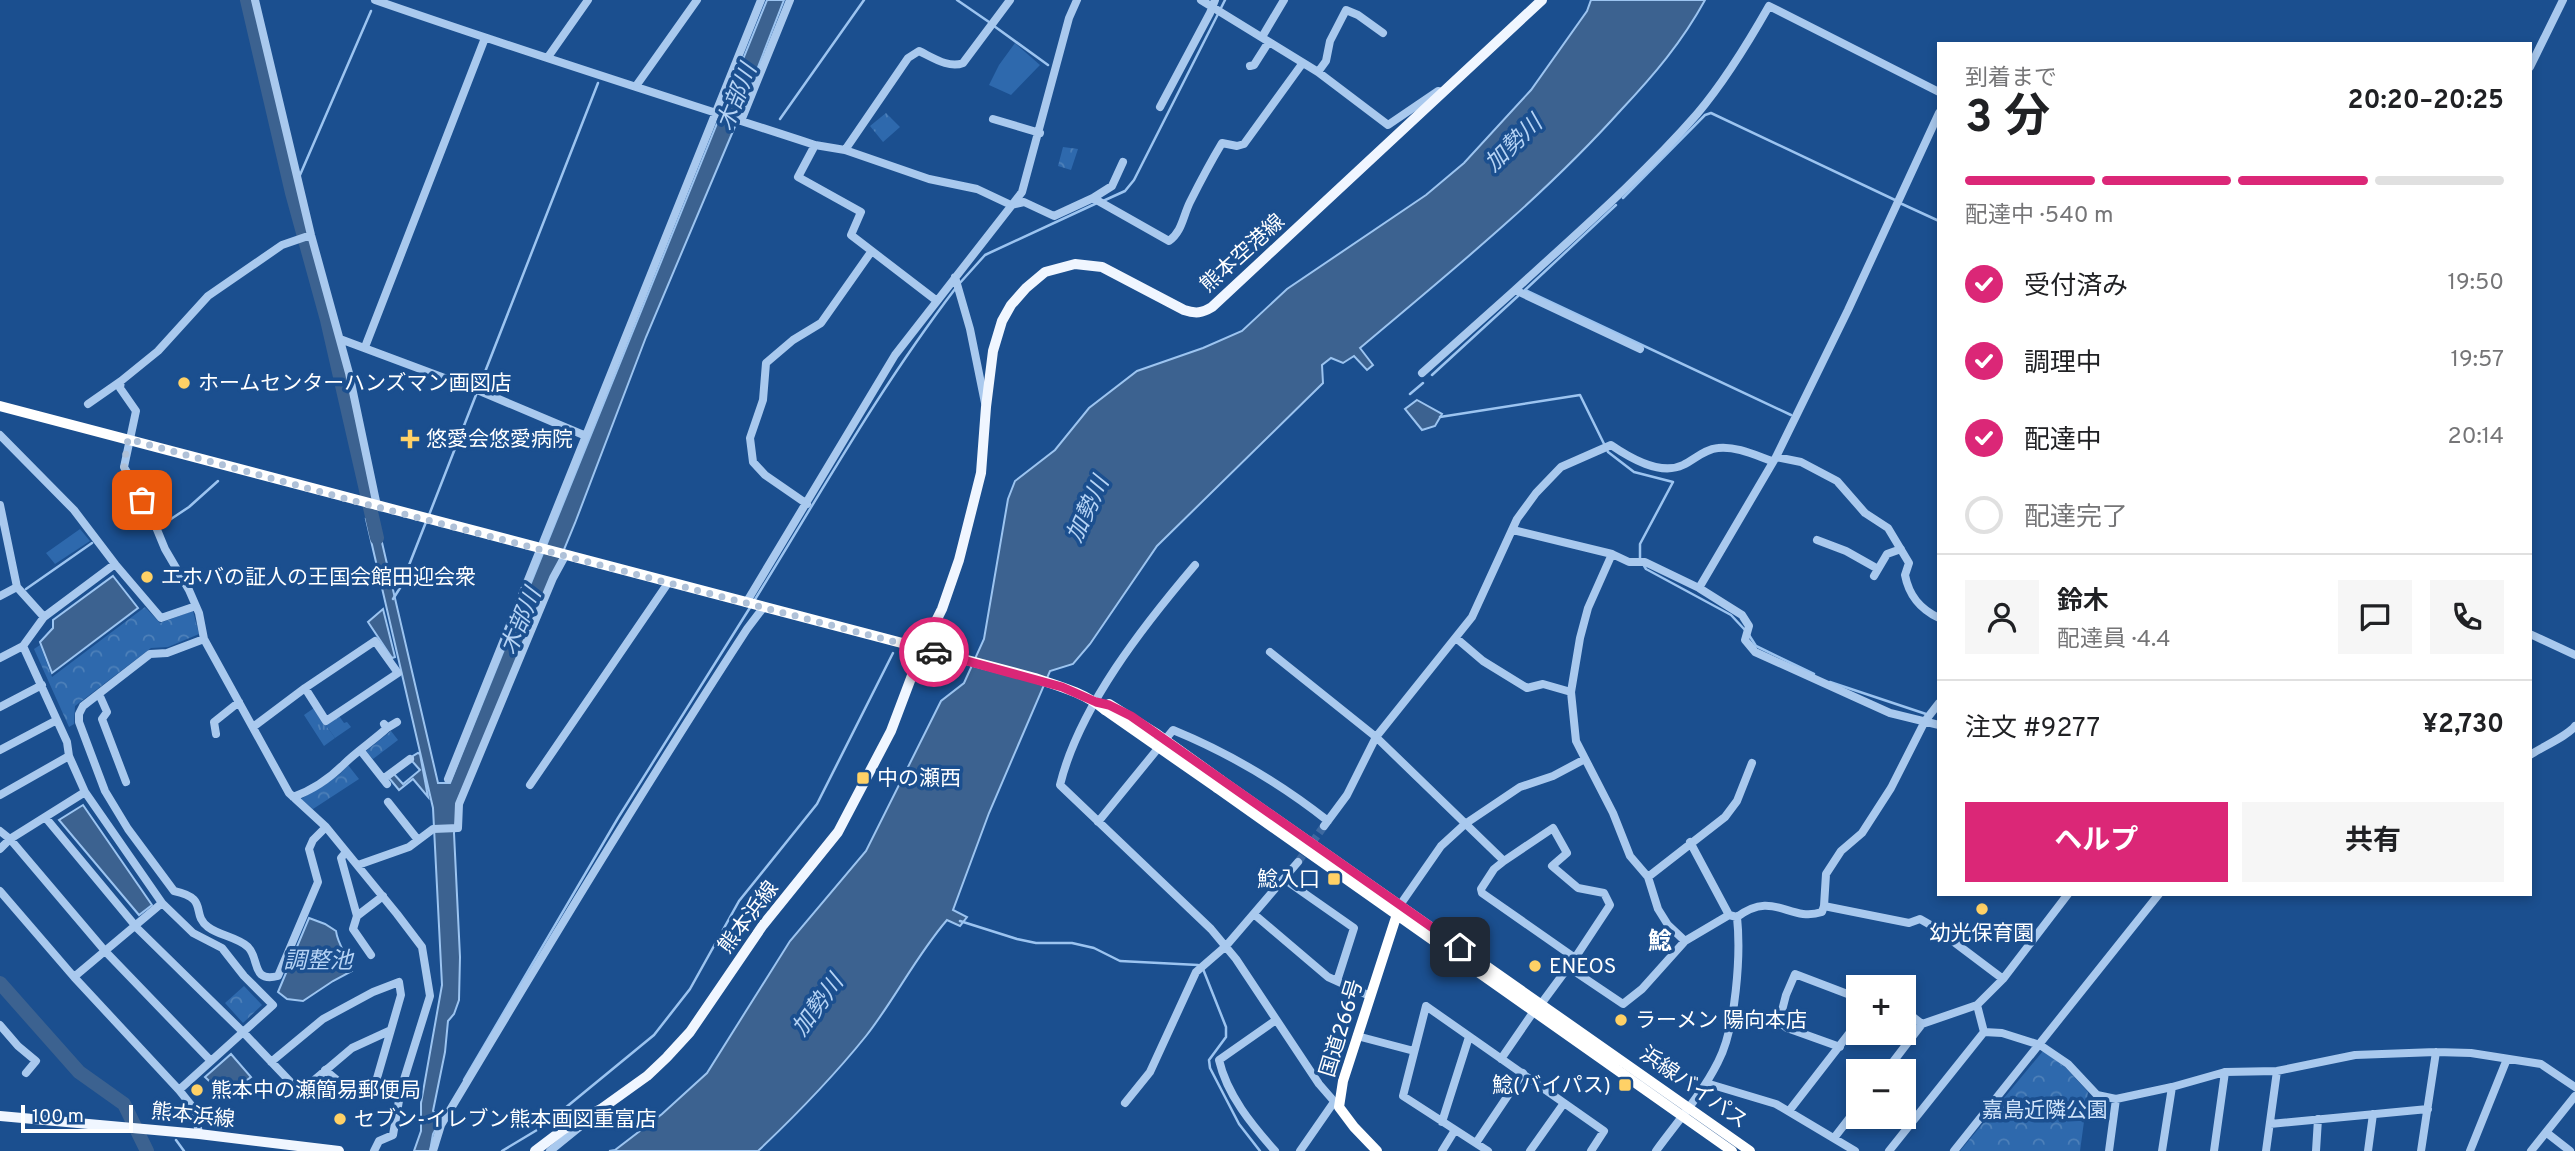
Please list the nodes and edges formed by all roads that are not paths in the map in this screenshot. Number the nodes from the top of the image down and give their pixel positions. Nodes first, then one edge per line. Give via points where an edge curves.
1 (255, 0) edge
2 (375, 0) edge
3 (588, 0) edge
4 (697, 0) edge
5 (761, 0) edge
6 (790, 0) edge
7 (1010, 0) edge
8 (1077, 0) edge
9 (1201, 0) edge
10 (1284, 0) edge
11 (1542, 0) edge
12 (2563, 0) edge
13 (1216, 8) edge
14 (1383, 33) dead end
15 (485, 38) junction
16 (1265, 40) junction
17 (548, 57) junction
18 (2532, 63) edge
19 (1302, 64) junction
20 (1250, 66) dead end
21 (1318, 72) junction
22 (636, 86) junction
23 (1937, 91) edge
24 (1444, 93) junction
25 (1160, 107) dead end
26 (716, 113) junction
27 (1937, 117) edge
28 (993, 119) dead end
29 (741, 121) junction
30 (1040, 133) junction
31 (815, 145) junction
32 (845, 150) junction
33 (1123, 162) dead end
34 (1099, 201) junction
35 (1011, 205) junction
36 (311, 235) junction
37 (871, 252) junction
38 (955, 277) junction
39 (1515, 290) junction
40 (937, 301) junction
41 (340, 339) junction
42 (365, 347) junction
43 (1640, 349) dead end
44 (1422, 373) dead end
45 (121, 381) junction
46 (88, 404) dead end
47 (0, 406) edge
48 (986, 407) junction
49 (0, 435) edge
50 (586, 436) junction
51 (128, 439) junction
52 (1774, 459) junction
53 (807, 504) junction
54 (0, 505) edge
55 (376, 506) junction
56 (1513, 530) junction
57 (1817, 540) dead end
58 (541, 549) junction
59 (1901, 549) junction
60 (1612, 554) junction
61 (564, 556) junction
62 (115, 564) junction
63 (1195, 565) dead end
64 (668, 583) junction
65 (17, 587) junction
66 (1699, 588) junction
67 (0, 596) edge
68 (746, 603) junction
69 (196, 606) junction
70 (763, 608) junction
71 (44, 617) junction
72 (1937, 617) edge
73 (2532, 635) edge
74 (1457, 638) junction
75 (204, 639) junction
76 (23, 646) junction
77 (926, 650) junction
78 (1270, 652) dead end
79 (2575, 655) edge
80 (0, 658) edge
81 (43, 685) junction
82 (305, 688) junction
83 (1571, 692) junction
84 (99, 694) junction
85 (239, 702) junction
86 (1103, 706) junction
87 (1937, 706) edge
88 (0, 707) edge
89 (57, 720) junction
90 (397, 722) dead end
91 (1925, 722) junction
92 (1937, 725) edge
93 (2575, 726) edge
94 (253, 727) junction
95 (216, 734) dead end
96 (1376, 737) junction
97 (0, 750) edge
98 (361, 751) junction
99 (2532, 754) edge
100 (69, 756) junction
101 (410, 758) dead end
102 (1585, 759) junction
103 (1752, 763) dead end
104 (448, 779) dead end
105 (126, 782) dead end
106 (530, 785) dead end
107 (85, 792) junction
108 (0, 795) edge
109 (293, 797) junction
110 (388, 802) dead end
111 (45, 817) junction
112 (1098, 822) junction
113 (1465, 824) junction
114 (326, 827) junction
115 (0, 831) edge
116 (10, 839) junction
117 (418, 839) junction
118 (1690, 842) junction
119 (0, 849) edge
120 (346, 852) junction
121 (1504, 861) junction
122 (1298, 862) tunnel mouth
123 (358, 865) junction
124 (1647, 877) junction
125 (1284, 879) junction
126 (0, 891) edge
127 (383, 896) junction
128 (2066, 896) edge
129 (2157, 896) edge
130 (162, 903) junction
131 (1825, 906) junction
132 (1399, 909) junction
133 (1255, 915) junction
134 (356, 916) junction
135 (1733, 916) junction
136 (136, 926) junction
137 (1685, 941) junction
138 (1226, 946) junction
139 (105, 951) junction
140 (371, 955) dead end
141 (1575, 958) junction
142 (1569, 967) junction
143 (74, 977) junction
144 (2003, 979) junction
145 (1337, 981) junction
146 (1846, 993) edge
147 (1370, 996) junction
148 (1977, 1005) junction
149 (1538, 1007) junction
150 (1916, 1019) edge
151 (1276, 1020) junction
152 (1922, 1024) junction
153 (0, 1025) edge
154 (389, 1031) junction
155 (243, 1032) junction
156 (1984, 1032) junction
157 (1357, 1036) junction
158 (1469, 1037) junction
159 (1846, 1038) edge
160 (2040, 1045) junction
161 (1840, 1047) junction
162 (1414, 1051) junction
163 (2436, 1052) junction
164 (1501, 1059) junction
165 (1895, 1059) edge
166 (2507, 1059) junction
167 (211, 1061) junction
168 (271, 1062) junction
169 (325, 1070) junction
170 (2277, 1071) junction
171 (2225, 1072) junction
172 (26, 1073) dead end
173 (1523, 1073) junction
174 (1706, 1083) junction
175 (2172, 1087) junction
176 (2575, 1087) edge
177 (179, 1090) junction
178 (2575, 1096) edge
179 (2116, 1099) junction
180 (1125, 1103) dead end
181 (1564, 1103) junction
182 (1336, 1104) junction
183 (601, 1108) junction
184 (2428, 1109) junction
185 (1685, 1110) junction
186 (1789, 1111) junction
187 (2373, 1115) junction
188 (0, 1116) edge
189 (2318, 1119) junction
190 (1442, 1122) junction
191 (1846, 1122) edge
192 (2270, 1124) junction
193 (1455, 1130) junction
194 (2547, 1133) junction
195 (199, 1134) junction
196 (1834, 1138) junction
197 (1476, 1143) junction
198 (339, 1151) edge
199 (374, 1151) edge
200 (433, 1151) edge
201 (535, 1151) edge
202 (551, 1151) edge
203 (1275, 1151) edge
204 (1300, 1151) edge
205 (1377, 1151) edge
206 (1442, 1151) edge
207 (1488, 1151) edge
208 (1530, 1151) edge
209 (1591, 1151) edge
210 (1656, 1151) edge
211 (1732, 1151) edge
212 (1751, 1151) edge
213 (1855, 1151) edge
214 (1889, 1151) edge
215 (1954, 1151) edge
216 (2109, 1151) edge
217 (2162, 1151) edge
218 (2214, 1151) edge
219 (2266, 1151) edge
220 (2315, 1151) edge
221 (2368, 1151) edge
222 (2421, 1151) edge
223 (2470, 1151) edge
224 (2531, 1151) edge
225 (2570, 1151) edge

1 - 36 street
2 - 15 street
3 - 17 street
4 - 22 street
5 - 26 street
6 - 29 street
7 - 32 street via 963,63 956,66 919,51 908,58
8 - 30 street
9 - 13 street
10 - 16 street
11 - 24 main road, 熊本空港線
12 - 18 street
13 - 16 street
13 - 25 street
14 - 21 street via 1346,10
15 - 17 street
15 - 42 street
16 - 19 street
16 - 20 street
17 - 22 street
19 - 21 street
19 - 34 street via 1244,144 1222,143 1172,240
21 - 24 street via 1388,125 1438,91
22 - 26 street
23 - 39 street via 1769,6 1696,115 1614,200
24 - 48 main road, 熊本空港線 via 1205,312 1184,310 1116,273 1089,264 1045,272 1011,305 1002,321
26 - 29 street
26 - 50 street
27 - 52 street
28 - 30 street
29 - 31 street
30 - 35 street via 1027,183
31 - 32 street
31 - 37 street via 799,177 861,212 851,235
32 - 35 street via 929,179 977,189
33 - 34 street
34 - 35 street via 1054,216 1024,202
35 - 38 street
36 - 41 street
36 - 45 street via 292,239 208,296 158,351
37 - 40 street
37 - 53 street via 821,323 766,363 763,400 750,438 753,462
38 - 40 street
38 - 48 street
39 - 43 street
39 - 44 street
40 - 53 street via 895,355
41 - 42 street
41 - 55 street
42 - 50 street
45 - 46 street
45 - 51 street via 120,388 136,411
47 - 51 highway, 浜線バイパス
48 - 77 main road, 熊本空港線 via 977,496
49 - 62 street via 74,510
50 - 58 street
51 - 55 highway, 浜線バイパス
51 - 69 street via 124,467
52 - 56 street via 1716,448 1675,468 1637,460 1611,445 1561,467 1521,512
52 - 59 street via 1801,462 1837,481 1866,513 1888,528
52 - 66 street
53 - 68 street
54 - 65 street
55 - 58 highway, 浜線バイパス
56 - 60 street
56 - 74 street via 1472,617
57 - 59 street via 1846,551 1876,572 1887,554
58 - 61 highway, 浜線バイパス
58 - 104 street
59 - 72 street via 1909,563 1905,575 1916,602
60 - 66 street via 1629,562 1645,562
60 - 83 street via 1588,608
61 - 64 highway, 浜線バイパス
61 - 117 street via 459,804 458,828 433,829
62 - 69 street via 161,618
62 - 71 street
63 - 86 street via 1152,615
64 - 68 highway, 浜線バイパス
64 - 106 street
65 - 67 street
65 - 71 street
66 - 91 street via 1741,615 1749,626 1745,640 1755,652 1870,705
68 - 70 highway, 浜線バイパス
69 - 75 street
70 - 77 highway, 浜線バイパス
70 - 200 street via 572,905 441,1125
71 - 76 street
73 - 79 street
74 - 83 street via 1483,662 1527,688 1543,684
74 - 96 street
75 - 84 street via 167,653 150,654
75 - 85 street
76 - 80 street
76 - 81 street
77 - 86 highway, 浜線バイパス via 1035,678
77 - 183 main road, 熊本浜線 via 891,731 838,832 763,925 690,1032 647,1076
78 - 96 street
81 - 88 street
81 - 89 street
82 - 82 street via 375,641 398,673 326,720
82 - 94 street
83 - 102 street via 1576,741
84 - 105 street via 107,712 102,719
84 - 114 street via 83,706 79,722 105,791 174,891 193,898 207,927 247,947 259,974 269,979 278,976 318,882 309,849
85 - 94 street
85 - 95 street via 214,722
86 - 112 street via 1067,763 1060,785
86 - 132 highway, 浜線バイパス, bridge via 1157,734 1219,784
87 - 91 street
89 - 97 street
89 - 100 street
90 - 98 street via 386,726
91 - 92 street
91 - 131 street via 1891,788 1826,874
93 - 99 street
94 - 109 street
96 - 112 street via 1347,795 1326,823 1291,792 1173,730
96 - 113 street
98 - 101 street via 385,782
98 - 109 street via 308,792
100 - 107 street
100 - 108 street
102 - 113 street via 1507,795
102 - 124 street via 1630,856
103 - 118 street via 1725,817
107 - 111 street
107 - 130 street
109 - 114 street
110 - 117 street
111 - 116 street
111 - 136 street
112 - 138 street
113 - 121 street
113 - 132 street via 1441,846
114 - 120 street
115 - 116 street
116 - 119 street
116 - 139 street
117 - 123 street via 409,847
118 - 124 street
118 - 135 street
120 - 123 street
120 - 134 street via 341,858
121 - 141 street via 1482,893
121 - 141 street via 1553,828 1567,853 1552,866 1578,888 1604,892 1611,905
122 - 125 street
123 - 127 street
124 - 137 street via 1658,909
125 - 133 street
125 - 145 street via 1354,928
126 - 143 street
127 - 134 street
127 - 199 street via 422,947 430,996 401,1089 393,1135 379,1141
128 - 144 street
129 - 160 street
130 - 136 street
130 - 155 street via 193,933 222,948 273,1005
131 - 135 street via 1812,915 1763,904
131 - 144 street via 1909,923 1920,919
132 - 147 highway, 国道266号
132 - 149 highway, 浜線バイパス
133 - 138 street
133 - 145 street
134 - 140 street via 353,929
135 - 137 street
135 - 174 street via 1739,957 1734,998 1723,1051
136 - 139 street
136 - 155 street
137 - 142 street via 1623,1004
138 - 151 street
138 - 180 street via 1196,972 1150,1072
139 - 143 street
139 - 167 street
141 - 142 street
142 - 149 street
143 - 177 street
144 - 148 street
145 - 147 street
146 - 161 street via 1795,974 1779,1022
147 - 157 highway, 国道266号
148 - 152 street
148 - 156 street
149 - 164 street
149 - 185 highway, 浜線バイパス
150 - 152 street
151 - 182 street
151 - 203 street via 1219,1060 1223,1078 1249,1122
152 - 165 street
153 - 172 street via 36,1061
154 - 168 street via 401,995 399,982 323,1018
154 - 169 street via 352,1048
154 - 169 street via 374,1085 350,1091
155 - 167 street
155 - 168 street
156 - 160 street
156 - 214 street
157 - 162 street
157 - 182 highway, 国道266号
158 - 162 street via 1426,1006
158 - 164 street
158 - 190 street
159 - 161 street
160 - 179 street via 2068,1064 2096,1094
160 - 215 street
161 - 186 street
162 - 190 street via 1402,1096
163 - 166 street
163 - 170 street via 2355,1055
163 - 184 street
164 - 173 street
166 - 176 street via 2541,1064
166 - 223 street
167 - 177 street
168 - 169 street via 300,1092
170 - 171 street
170 - 192 street
171 - 175 street
171 - 218 street
173 - 181 street
173 - 197 street
174 - 185 street
174 - 186 street
175 - 179 street
175 - 217 street
177 - 195 street via 195,1110
178 - 194 street
179 - 216 street
181 - 208 street
181 - 209 street via 1604,1131
182 - 204 street
182 - 205 highway, 国道266号
183 - 201 main road, 熊本浜線
183 - 202 street
184 - 187 street
184 - 222 street
185 - 210 street
185 - 211 highway, 浜線バイパス
185 - 212 highway, 浜線バイパス
186 - 196 street
187 - 189 street
187 - 221 street
188 - 195 main road, 熊本浜線
189 - 192 street
189 - 220 street
190 - 193 street
191 - 196 street
192 - 219 street
193 - 197 street
193 - 206 street
194 - 224 street
194 - 225 street
195 - 198 main road, 熊本浜線
196 - 213 street
197 - 207 street

